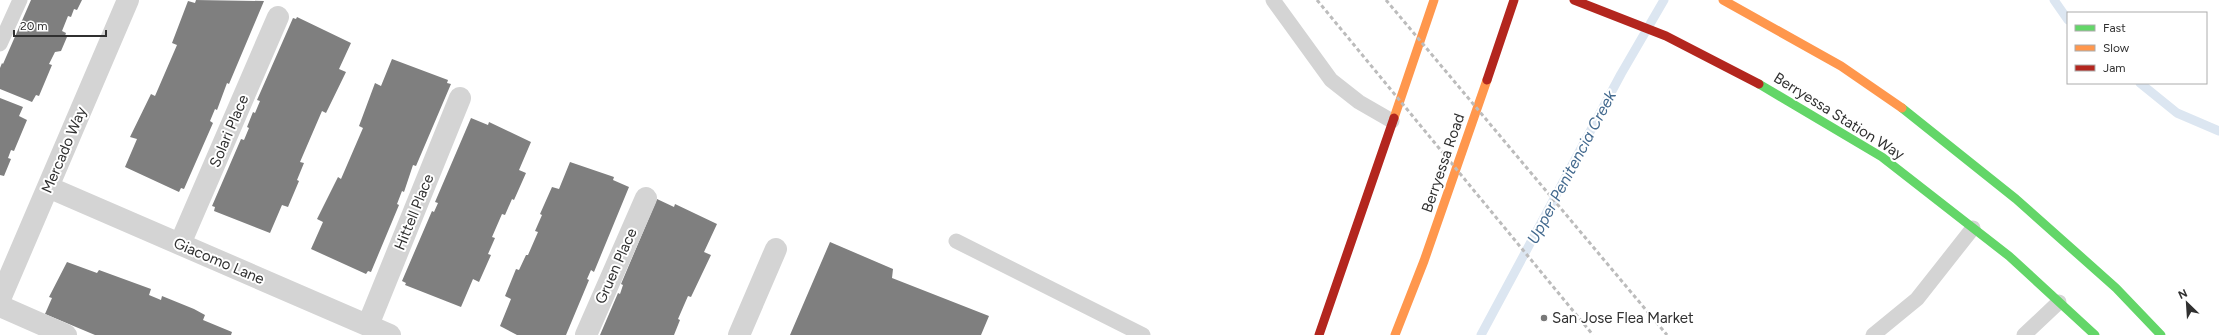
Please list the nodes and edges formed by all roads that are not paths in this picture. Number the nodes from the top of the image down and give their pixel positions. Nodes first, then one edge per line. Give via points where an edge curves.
1 (20, 0) edge
2 (128, 0) edge
3 (1273, 0) edge
4 (1434, 0) edge
5 (1514, 0) edge
6 (1574, 0) edge
7 (1723, 0) edge
8 (278, 17) dead end
9 (0, 44) edge
10 (460, 98) dead end
11 (1392, 121) junction
12 (48, 187) junction
13 (646, 198) dead end
14 (1973, 228) junction
15 (956, 241) dead end
16 (180, 244) junction
17 (776, 249) dead end
18 (0, 299) edge
19 (2059, 302) junction
20 (0, 306) edge
21 (368, 326) junction
22 (66, 335) edge
23 (390, 335) edge
24 (586, 335) edge
25 (739, 335) edge
26 (1143, 335) edge
27 (1319, 335) edge
28 (1395, 335) edge
29 (1873, 335) edge
30 (2024, 335) edge
31 (2095, 335) edge
32 (2161, 335) edge

1 - 9 lane
2 - 12 street, Mercado Way
3 - 11 lane via 1331,80 1359,102
4 - 11 street
5 - 28 street, Berryessa Road via 1424,261
6 - 14 street, Berryessa Station Way via 1666,36 1765,87 1882,157
7 - 32 street via 1841,66 1906,110 2022,204 2116,288
8 - 16 street, Solari Place
10 - 21 street, Hittell Place
11 - 27 street
12 - 16 street, Giacomo Lane
12 - 18 street, Mercado Way
13 - 24 street, Gruen Place
14 - 19 street, Berryessa Station Way via 2010,256
14 - 29 lane via 1917,299
15 - 26 lane
16 - 21 street, Giacomo Lane
17 - 25 street
19 - 30 lane
19 - 31 street, Berryessa Station Way
20 - 22 street
21 - 23 street, Giacomo Lane

